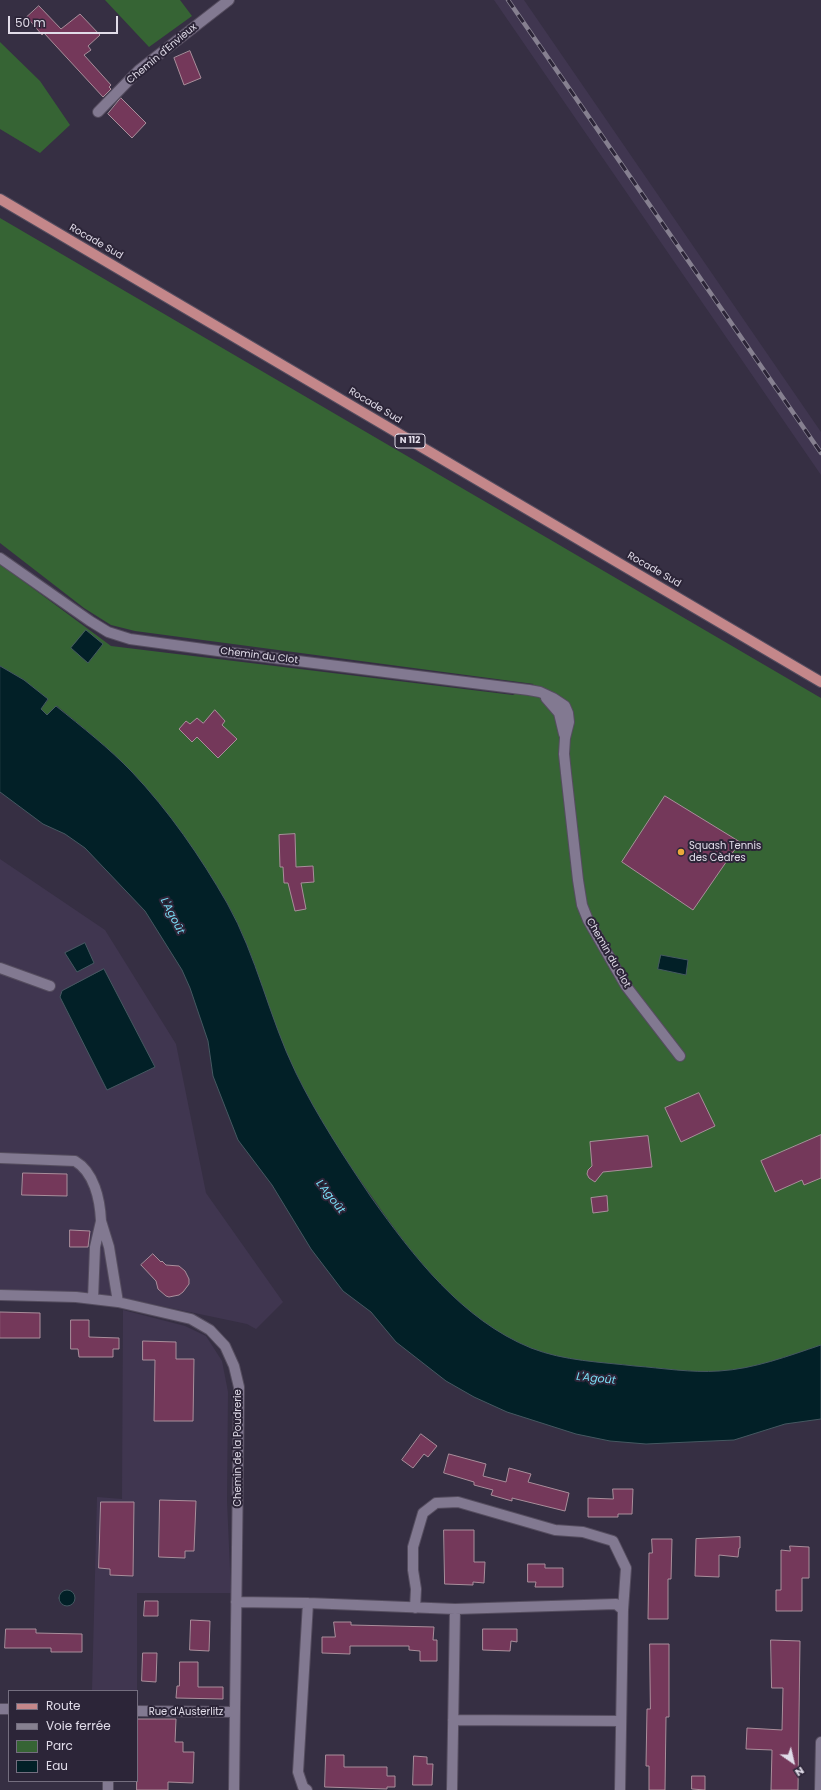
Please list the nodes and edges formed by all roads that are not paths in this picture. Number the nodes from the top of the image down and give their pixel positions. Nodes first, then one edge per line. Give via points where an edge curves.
1 (229, 0) edge
2 (98, 112) dead end
3 (0, 199) edge
4 (0, 558) edge
5 (821, 682) edge
6 (0, 968) edge
7 (50, 986) dead end
8 (680, 1056) dead end
9 (0, 1158) edge
10 (101, 1221) junction
11 (0, 1295) edge
12 (93, 1299) junction
13 (118, 1302) junction
14 (236, 1602) junction
15 (308, 1603) junction
16 (415, 1608) junction
17 (455, 1609) junction
18 (623, 1610) junction
19 (138, 1711) edge
20 (235, 1712) junction
21 (453, 1720) junction
22 (621, 1721) junction
23 (821, 1742) edge
24 (234, 1790) edge
25 (307, 1790) edge
26 (452, 1790) edge
27 (620, 1790) edge
28 (820, 1790) edge

1 - 2 street, Chemin d'Envieux via 139,70
3 - 5 main road, Rocade Sud / N 112
4 - 8 street, Chemin du Clot via 90,621 108,632 130,639 540,692 559,713 565,738 567,787 584,910 602,947 626,986
6 - 7 street
9 - 10 street via 74,1160 83,1166 92,1178 100,1206
10 - 12 street via 94,1247
10 - 13 street via 109,1247
11 - 12 street, Chemin de la Poudrerie
12 - 13 street, Chemin de la Poudrerie
13 - 14 street, Chemin de la Poudrerie via 191,1319 210,1330 225,1346 234,1366 239,1387
14 - 15 street
14 - 20 street, Chemin de la Poudrerie
15 - 16 street
15 - 25 street via 298,1772 303,1787
16 - 17 street
16 - 18 street via 413,1547 423,1514 436,1503 458,1502 555,1530 583,1532 613,1542 626,1568
17 - 18 street via 616,1604
17 - 21 street
18 - 22 street
19 - 20 street, Rue d'Austerlitz
20 - 24 street, Chemin de la Poudrerie
21 - 22 street
21 - 26 street
22 - 27 street
23 - 28 street

